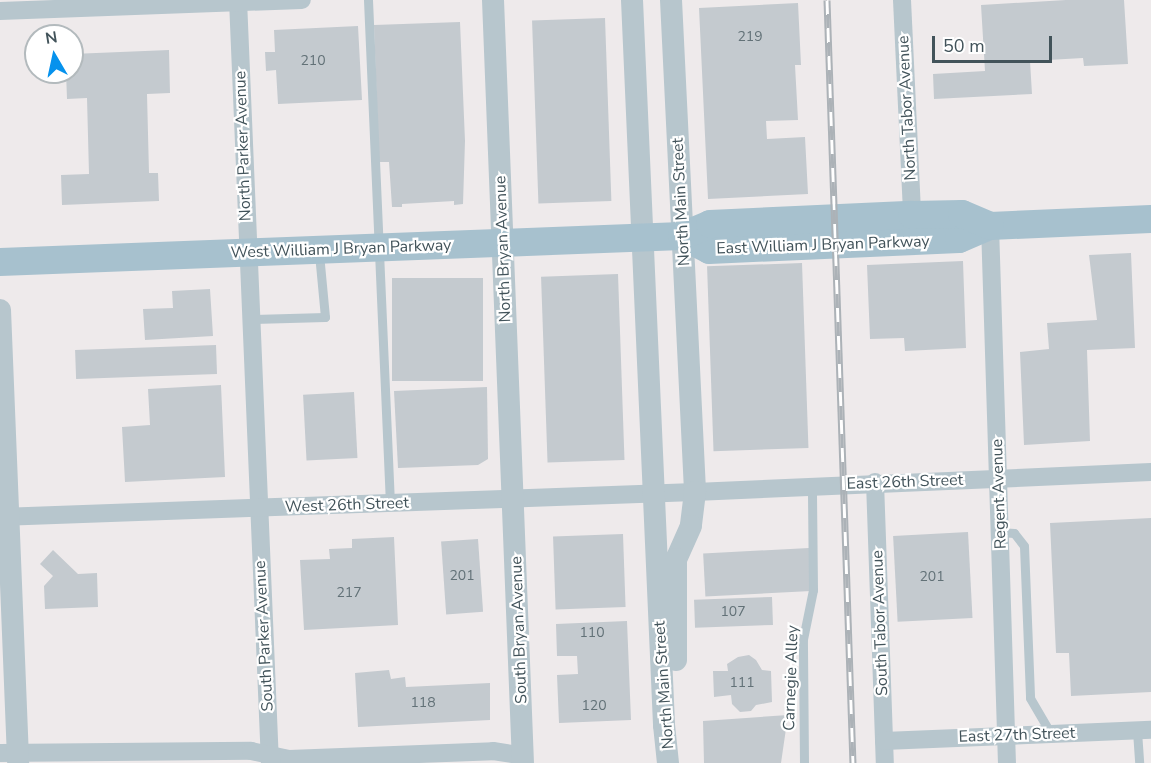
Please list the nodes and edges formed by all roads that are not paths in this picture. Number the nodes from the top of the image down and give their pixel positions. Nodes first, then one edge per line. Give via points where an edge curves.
1 (302, 0) edge
2 (368, 0) edge
3 (493, 0) edge
4 (632, 0) edge
5 (670, 0) edge
6 (902, 0) edge
7 (238, 1) edge
8 (0, 11) edge
9 (912, 215) junction
10 (1151, 219) edge
11 (990, 226) junction
12 (682, 236) junction
13 (643, 238) junction
14 (502, 243) junction
15 (377, 248) junction
16 (319, 251) junction
17 (247, 253) junction
18 (0, 262) edge
19 (0, 310) edge
20 (250, 319) junction
21 (1151, 472) edge
22 (998, 478) junction
23 (875, 482) junction
24 (812, 486) junction
25 (695, 492) junction
26 (655, 493) junction
27 (514, 498) junction
28 (390, 503) junction
29 (258, 508) junction
30 (4, 516) edge
31 (1000, 532) junction
32 (7, 660) edge
33 (1144, 730) edge
34 (1051, 734) junction
35 (1006, 736) junction
36 (884, 741) junction
37 (12, 757) edge
38 (523, 759) edge
39 (270, 760) edge
40 (668, 760) edge
41 (804, 763) edge
42 (885, 763) edge
43 (1006, 763) edge
44 (1139, 763) edge

1 - 7 street
2 - 15 lane
3 - 14 street, North Bryan Avenue
4 - 13 street, North Main Street
5 - 12 street, North Main Street
6 - 9 street, North Tabor Avenue
7 - 8 street
7 - 17 street, North Parker Avenue
9 - 11 main road, East William J Bryan Parkway via 962,214
9 - 12 main road, East William J Bryan Parkway via 710,224
10 - 11 main road, East William J Bryan Parkway
11 - 12 main road, East William J Bryan Parkway via 959,239 709,250
11 - 22 street, Regent Avenue
12 - 13 main road, West William J Bryan Parkway
12 - 25 street, North Main Street
13 - 14 main road, West William J Bryan Parkway
13 - 26 street, North Main Street
14 - 15 main road, West William J Bryan Parkway
14 - 27 street, North Bryan Avenue
15 - 16 main road, West William J Bryan Parkway
15 - 28 lane
16 - 17 main road, West William J Bryan Parkway
16 - 20 lane via 325,317
17 - 18 main road, West William J Bryan Parkway
17 - 20 street, North Parker Avenue
19 - 30 street
20 - 29 street, North Parker Avenue
21 - 22 street, East 26th Street
22 - 23 street, East 26th Street
22 - 31 street, Regent Avenue
23 - 24 street, East 26th Street
23 - 36 street, South Tabor Avenue
24 - 25 street, East 26th Street
24 - 41 lane, Carnegie Alley via 813,590 804,639
25 - 26 street, West 26th Street
25 - 40 street, North Main Street via 691,526 676,560 675,727
26 - 27 street, West 26th Street
26 - 40 street, North Main Street
27 - 28 street, West 26th Street
27 - 38 street, South Bryan Avenue
28 - 29 street, West 26th Street
29 - 30 street, West 26th Street
29 - 39 street, South Parker Avenue
30 - 32 street
31 - 34 lane via 1014,533 1024,546 1030,698
31 - 35 street, Regent Avenue
32 - 37 street
33 - 34 street, East 27th Street
33 - 44 lane
34 - 35 street, East 27th Street
35 - 36 street, East 27th Street
35 - 43 street, Regent Avenue
36 - 42 street, South Tabor Avenue
37 - 39 street via 251,751
38 - 39 street via 493,751

